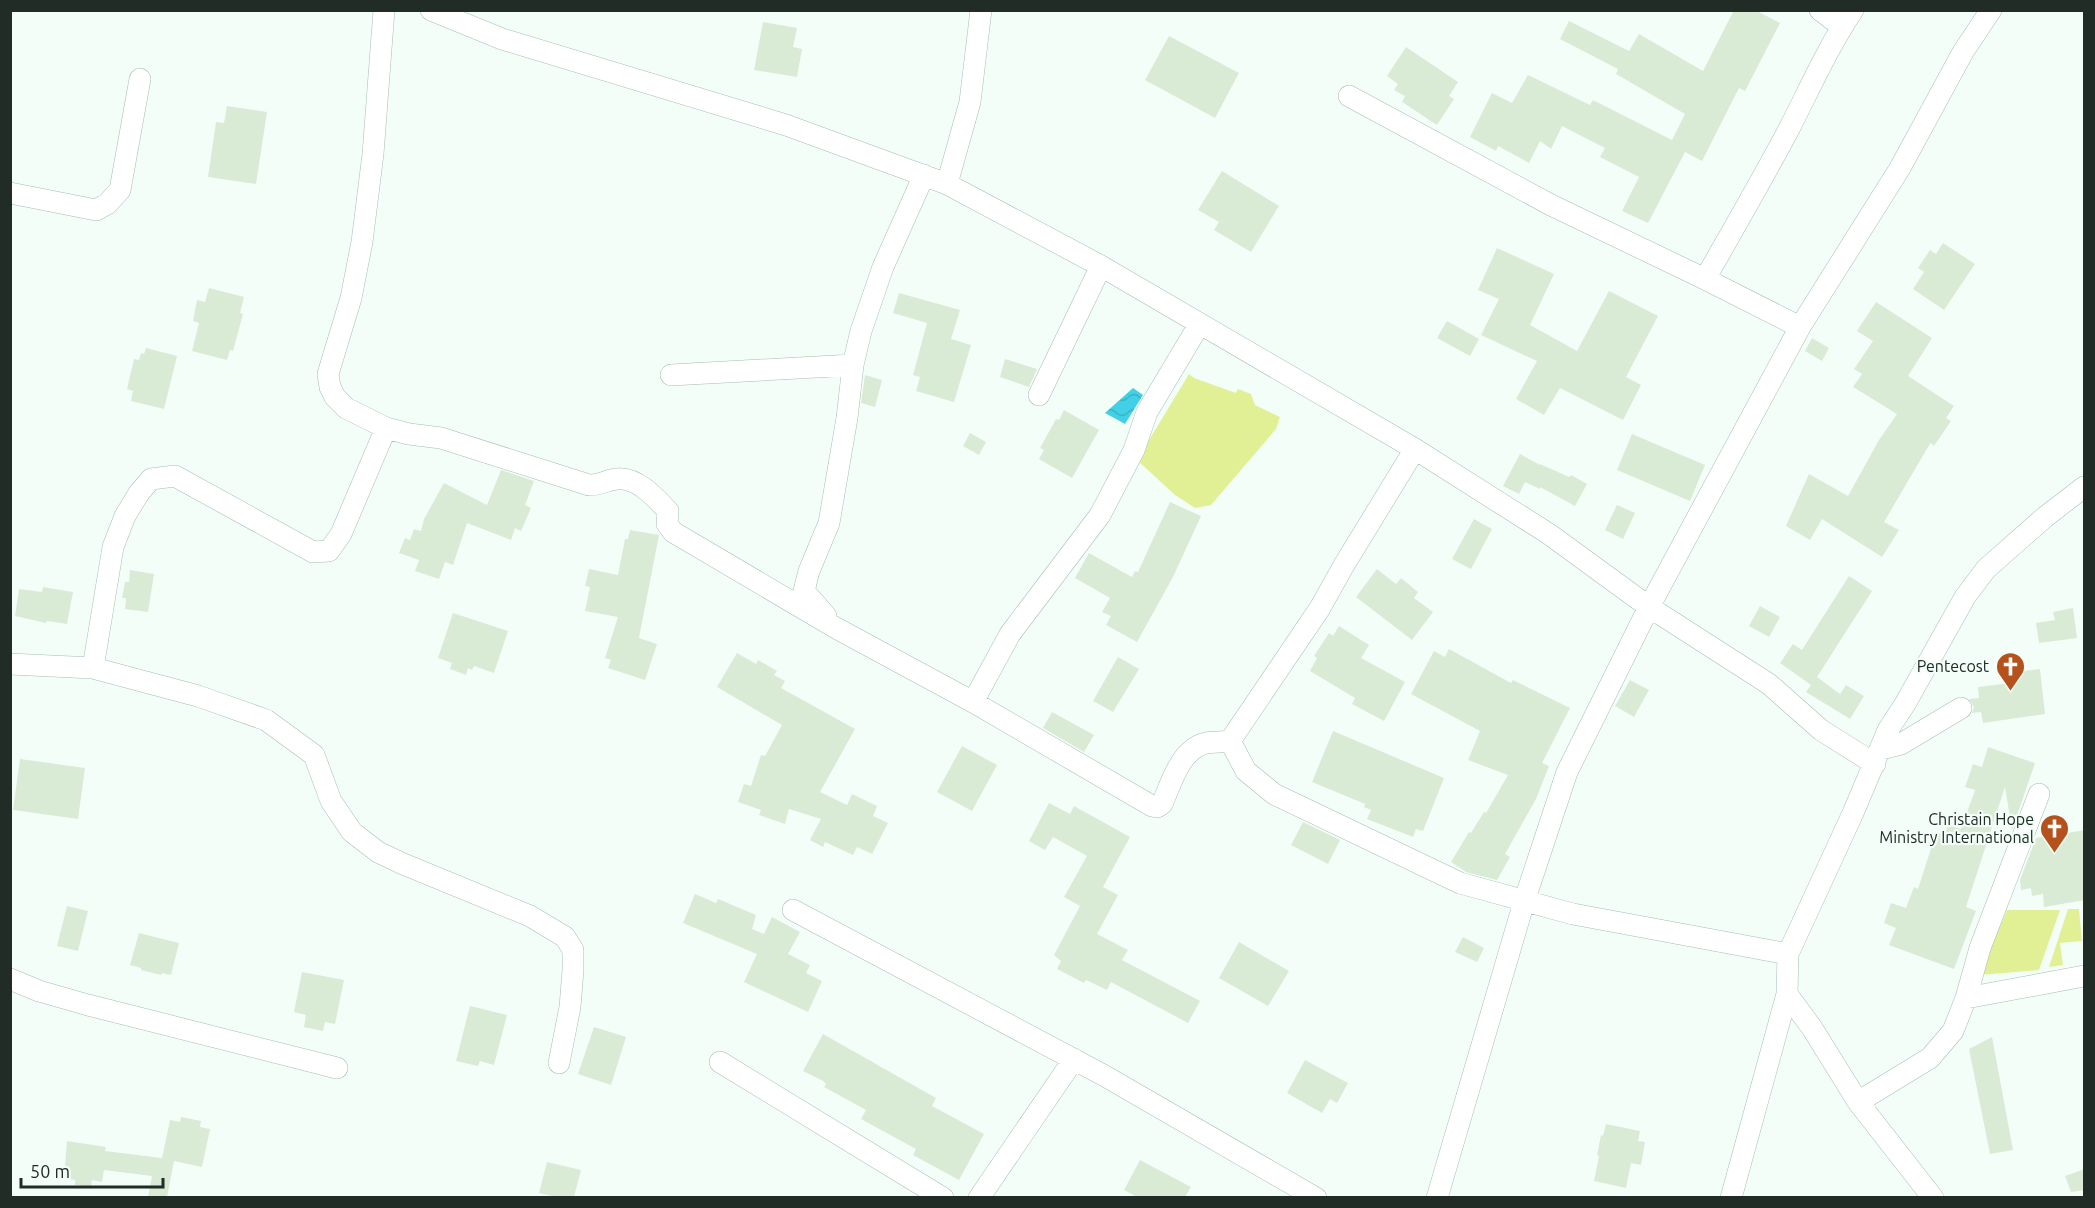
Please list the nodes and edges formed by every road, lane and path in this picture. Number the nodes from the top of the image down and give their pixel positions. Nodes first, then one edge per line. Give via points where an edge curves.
1 (384, 10) edge
2 (432, 10) edge
3 (981, 10) edge
4 (1820, 10) edge
5 (1991, 10) edge
6 (1847, 19) edge
7 (140, 79) dead end
8 (1349, 96) dead end
9 (924, 175) junction
10 (947, 184) junction
11 (10, 193) edge
12 (1101, 266) junction
13 (1706, 279) junction
14 (1199, 325) junction
15 (1800, 327) junction
16 (853, 365) junction
17 (672, 375) dead end
18 (1039, 395) dead end
19 (386, 428) junction
20 (1415, 449) junction
21 (2085, 487) edge
22 (1649, 607) junction
23 (836, 628) junction
24 (10, 664) edge
25 (93, 668) junction
26 (973, 702) junction
27 (1961, 708) dead end
28 (1230, 741) junction
29 (1878, 757) junction
30 (2039, 794) dead end
31 (1524, 902) junction
32 (793, 910) dead end
33 (1788, 954) junction
34 (2085, 976) edge
35 (10, 979) edge
36 (1787, 994) junction
37 (1966, 998) junction
38 (1074, 1059) junction
39 (720, 1062) dead end
40 (560, 1063) dead end
41 (338, 1068) dead end
42 (1858, 1102) junction
43 (943, 1197) edge
44 (979, 1197) edge
45 (1316, 1197) edge
46 (1437, 1197) edge
47 (1731, 1197) edge
48 (1933, 1197) edge

1 - 19 street via 362,242 351,298 328,374 335,397 346,408
2 - 9 street via 502,39 786,125
3 - 10 street via 970,102
4 - 6 street
5 - 15 street via 1963,51 1900,168
6 - 13 street
7 - 11 street via 120,190 107,204 96,210
8 - 13 street via 1551,205
9 - 10 street
9 - 16 street via 883,267
10 - 12 street
12 - 14 street
12 - 18 street
13 - 15 street
14 - 20 street
14 - 26 street via 1147,412 1134,450 1100,515 1010,634
15 - 22 street
16 - 17 street
16 - 23 street via 829,523 804,591
19 - 23 street via 441,438 589,485 616,479 640,485 668,511 667,524 673,532
19 - 25 street via 341,534 329,551 313,552 175,476 151,479 125,516 113,546
20 - 22 street via 1549,534
20 - 28 street via 1320,608
21 - 29 street via 1986,569 1965,597 1888,730
22 - 29 street via 1769,684 1821,730
22 - 31 street via 1567,772
23 - 26 street
24 - 25 street
25 - 40 street via 198,696 266,720 314,755 331,801 352,832 378,852 530,916 565,937 573,950 573,970
26 - 28 street via 1157,807 1187,755 1203,744
27 - 29 street
28 - 31 street via 1246,771 1274,794 1460,883
29 - 33 street
30 - 37 street via 1980,948
31 - 33 street
31 - 46 street
32 - 38 street
33 - 36 street
34 - 37 street
35 - 41 street via 78,1002
36 - 42 street
36 - 47 street
37 - 42 street via 1953,1031 1930,1058
38 - 44 street
38 - 45 street
39 - 43 street
42 - 48 street

